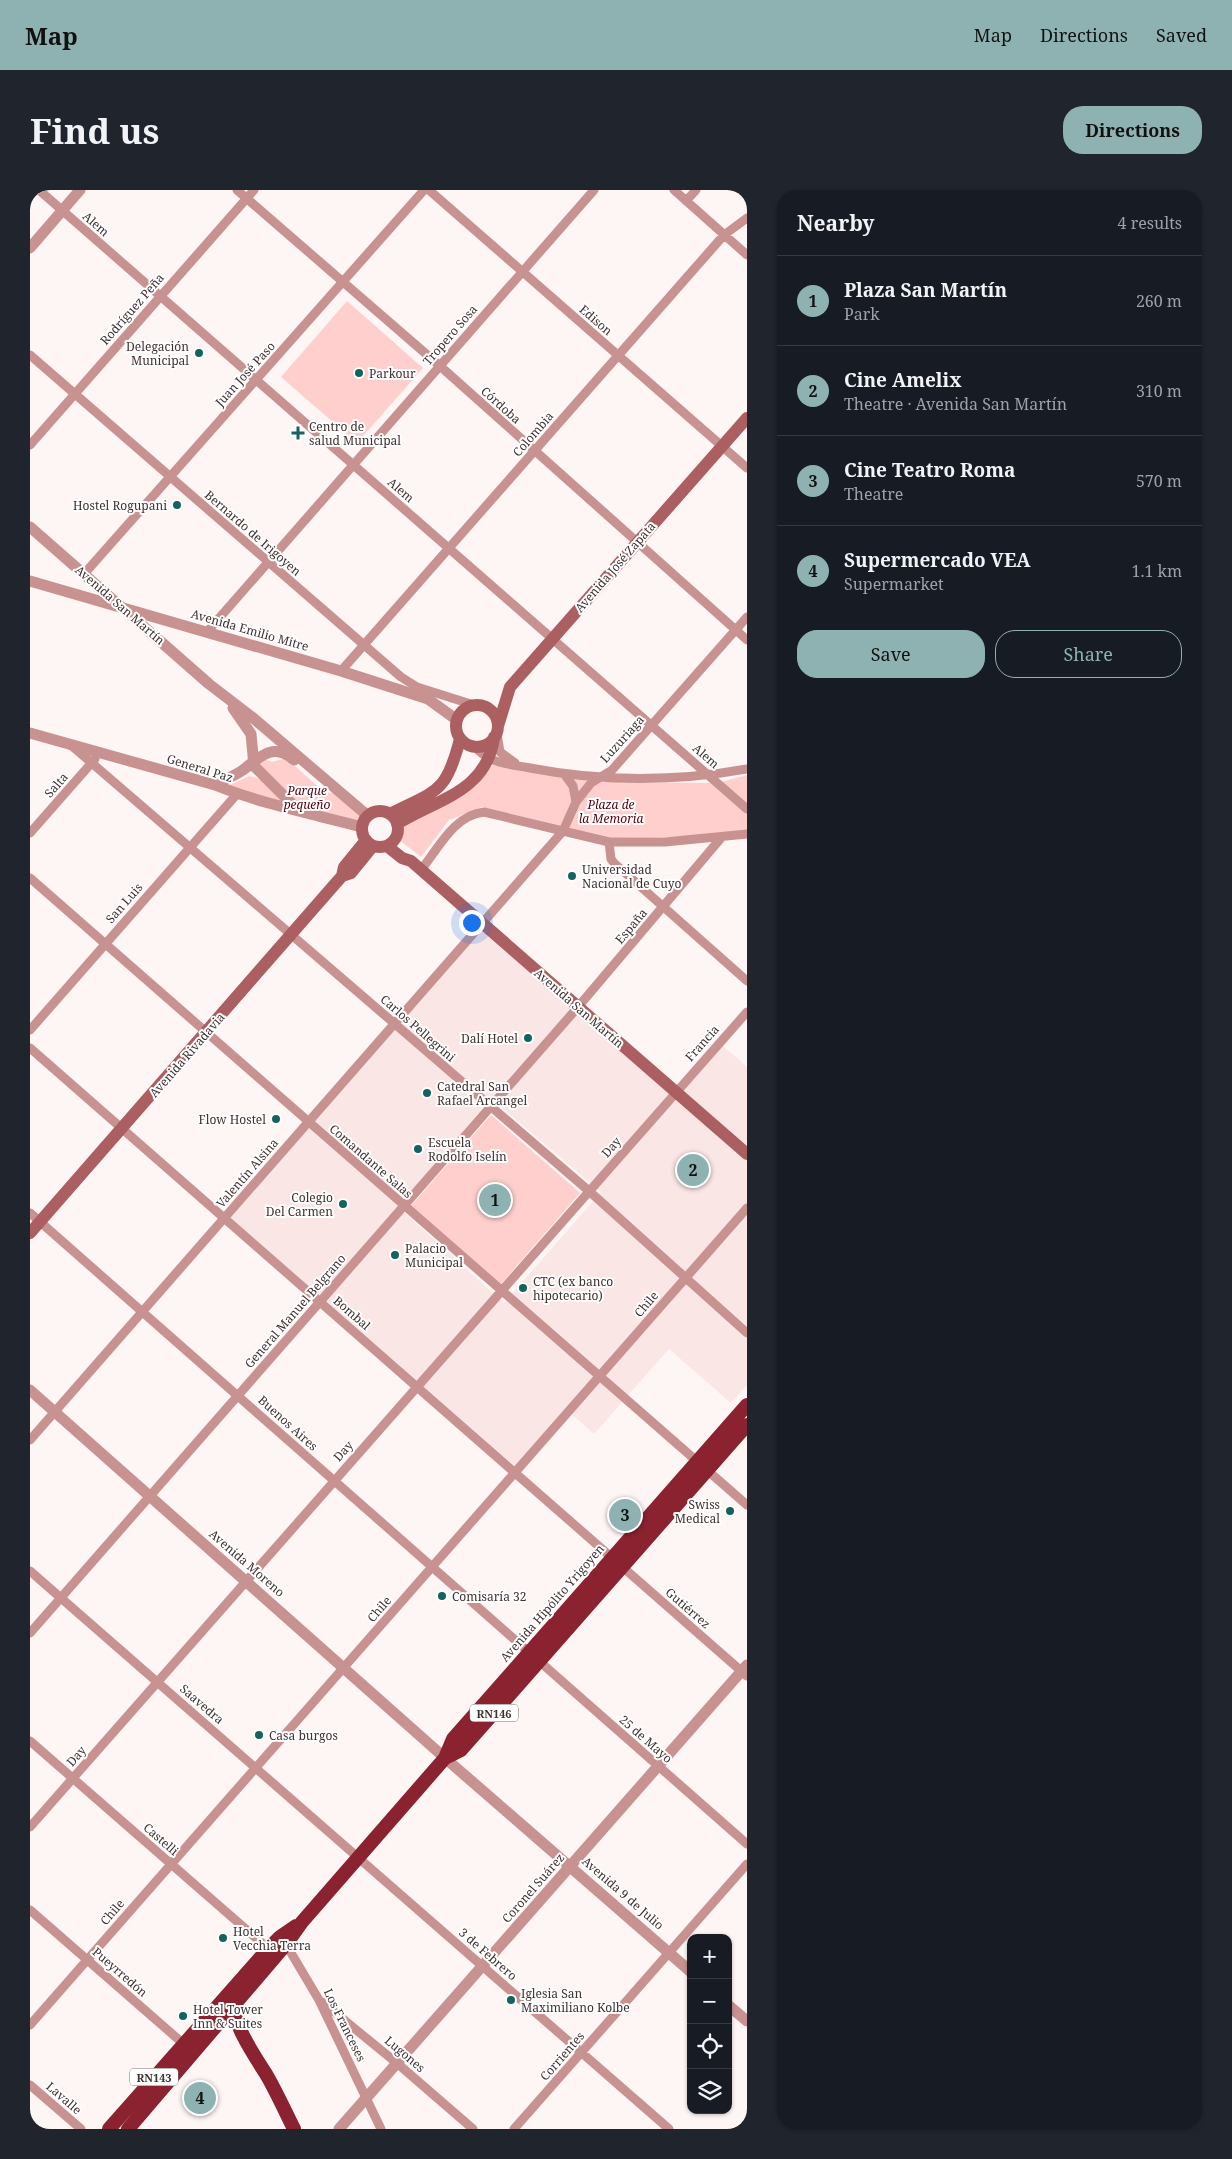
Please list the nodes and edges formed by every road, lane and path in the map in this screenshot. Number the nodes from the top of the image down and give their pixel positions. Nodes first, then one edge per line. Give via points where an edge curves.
1 (39, 190) edge
2 (80, 190) edge
3 (237, 190) edge
4 (254, 190) edge
5 (424, 190) edge
6 (429, 190) edge
7 (594, 190) edge
8 (674, 190) edge
9 (696, 190) edge
10 (247, 198) junction
11 (686, 201) junction
12 (62, 211) junction
13 (747, 218) edge
14 (724, 235) junction
15 (30, 248) edge
16 (747, 255) edge
17 (522, 271) junction
18 (344, 283) junction
19 (161, 296) junction
20 (30, 355) edge
21 (618, 356) junction
22 (440, 366) junction
23 (257, 380) junction
24 (74, 394) junction
25 (747, 418) edge
26 (30, 445) edge
27 (722, 446) junction
28 (535, 452) junction
29 (353, 464) junction
30 (747, 468) edge
31 (170, 478) junction
32 (30, 527) edge
33 (636, 543) junction
34 (450, 549) junction
35 (267, 562) junction
36 (84, 574) junction
37 (30, 581) edge
38 (122, 608) junction
39 (747, 617) edge
40 (736, 630) junction
41 (206, 632) junction
42 (552, 639) junction
43 (747, 640) edge
44 (364, 646) junction
45 (342, 670) junction
46 (209, 684) junction
47 (510, 687) junction
48 (479, 706) junction
49 (457, 720) junction
50 (651, 725) junction
51 (496, 732) junction
52 (30, 733) edge
53 (460, 739) junction
54 (70, 744) junction
55 (475, 747) junction
56 (100, 753) junction
57 (490, 760) junction
58 (252, 761) junction
59 (92, 763) junction
60 (519, 766) junction
61 (747, 769) edge
62 (565, 775) junction
63 (710, 776) junction
64 (600, 778) junction
65 (215, 784) junction
66 (334, 787) junction
67 (237, 794) junction
68 (576, 802) junction
69 (747, 809) edge
70 (299, 811) junction
71 (393, 819) junction
72 (365, 822) junction
73 (563, 831) junction
74 (30, 833) edge
75 (747, 834) edge
76 (721, 838) junction
77 (609, 842) junction
78 (369, 843) junction
79 (391, 843) junction
80 (189, 847) junction
81 (421, 870) junction
82 (30, 878) edge
83 (662, 908) junction
84 (482, 924) junction
85 (292, 935) junction
86 (105, 944) junction
87 (747, 981) edge
88 (578, 1007) junction
89 (747, 1012) edge
90 (394, 1024) junction
91 (30, 1030) edge
92 (206, 1033) junction
93 (30, 1048) edge
94 (676, 1092) junction
95 (491, 1107) junction
96 (308, 1122) junction
97 (122, 1129) junction
98 (747, 1154) edge
99 (589, 1191) junction
100 (404, 1206) junction
101 (747, 1208) edge
102 (30, 1213) edge
103 (224, 1218) junction
104 (40, 1222) junction
105 (30, 1233) edge
106 (686, 1278) junction
107 (501, 1291) junction
108 (320, 1302) junction
109 (142, 1311) junction
110 (747, 1333) edge
111 (599, 1377) junction
112 (417, 1387) junction
113 (30, 1390) edge
114 (238, 1395) junction
115 (747, 1405) edge
116 (54, 1412) junction
117 (747, 1425) edge
118 (30, 1440) edge
119 (702, 1466) junction
120 (515, 1472) junction
121 (334, 1481) junction
122 (150, 1495) junction
123 (747, 1505) edge
124 (617, 1563) junction
125 (431, 1568) junction
126 (30, 1571) edge
127 (247, 1580) junction
128 (61, 1597) junction
129 (30, 1632) edge
130 (534, 1658) junction
131 (345, 1668) junction
132 (745, 1671) edge
133 (158, 1682) junction
134 (30, 1741) edge
135 (445, 1758) junction
136 (659, 1766) junction
137 (256, 1767) junction
138 (73, 1778) junction
139 (30, 1827) edge
140 (747, 1844) edge
141 (358, 1857) junction
142 (171, 1864) junction
143 (747, 1864) edge
144 (571, 1866) junction
145 (30, 1910) edge
146 (283, 1940) junction
147 (272, 1953) junction
148 (670, 1953) junction
149 (87, 1960) junction
150 (254, 1964) junction
151 (483, 1967) junction
152 (687, 1968) edge
153 (247, 1990) junction
154 (319, 2000) junction
155 (732, 2008) edge
156 (231, 2010) junction
157 (747, 2021) edge
158 (30, 2025) edge
159 (204, 2030) junction
160 (247, 2033) junction
161 (189, 2048) junction
162 (582, 2052) junction
163 (398, 2064) junction
164 (30, 2085) edge
165 (366, 2099) junction
166 (81, 2129) edge
167 (109, 2129) edge
168 (128, 2129) edge
169 (294, 2129) edge
170 (339, 2129) edge
171 (381, 2129) edge
172 (473, 2129) edge
173 (514, 2129) edge
174 (669, 2129) edge

1 - 12 street, Alem
2 - 12 street
3 - 10 street, Córdoba
4 - 10 street, Rodríguez Peña
5 - 18 street, Juan José Paso
6 - 17 street, Edison
7 - 17 street, Tropero Sosa
8 - 11 street
9 - 11 street
10 - 18 street, Córdoba
10 - 19 street, Rodríguez Peña
11 - 14 street
12 - 15 street
12 - 19 street, Alem
13 - 14 street, Colombia
14 - 16 street
14 - 21 street, Colombia
17 - 21 street, Edison
17 - 22 street, Tropero Sosa
18 - 22 street, Córdoba
18 - 23 street, Juan José Paso
19 - 23 street, Alem
19 - 24 street, Rodríguez Peña
20 - 24 street, Bernardo de Irigoyen
21 - 27 street, Edison
21 - 28 street, Colombia
22 - 28 street, Córdoba
22 - 29 street, Tropero Sosa
23 - 29 street, Alem
23 - 31 street, Juan José Paso
24 - 26 street, Rodríguez Peña
24 - 31 street, Bernardo de Irigoyen
25 - 27 main road, Avenida José Zapata
27 - 30 street, Edison
27 - 33 main road, Avenida José Zapata
28 - 33 street, Córdoba
28 - 34 street, Colombia
29 - 34 street, Alem
29 - 35 street, Tropero Sosa
31 - 35 street, Bernardo de Irigoyen
31 - 36 street, Juan José Paso
32 - 36 street, Avenida San Martín
33 - 40 street, Córdoba
33 - 42 main road, Avenida José Zapata
34 - 42 street, Alem
34 - 44 street, Colombia
35 - 41 street, Tropero Sosa
35 - 44 street, Bernardo de Irigoyen
36 - 38 street, Avenida San Martín
37 - 38 street, Avenida Emilio Mitre
38 - 41 street, Avenida Emilio Mitre
38 - 46 street, Avenida San Martín
39 - 40 street, Luzuriaga
40 - 43 street, Córdoba
40 - 50 street, Luzuriaga
41 - 45 street, Avenida Emilio Mitre
42 - 47 main road, Avenida José Zapata
42 - 50 street, Alem
44 - 45 street, Colombia
44 - 48 street, Bernardo de Irigoyen via 408,682
45 - 49 street, Avenida Emilio Mitre via 428,700
46 - 58 street, Avenida San Martín via 238,713 251,734
46 - 66 street, Avenida San Martín
47 - 48 main road
47 - 51 main road, Avenida José Zapata
48 - 49 main road via 463,710
48 - 51 main road via 494,714
49 - 53 main road
50 - 63 street, Alem
50 - 64 street, Luzuriaga via 612,770
51 - 55 main road via 486,745
51 - 57 main road, Avenida José Zapata
51 - 60 street via 500,752
52 - 54 street, General Paz
53 - 55 main road
53 - 71 main road via 450,775 444,783
54 - 56 street, General Paz
54 - 59 street, Carlos Pellegrini
55 - 57 street
56 - 59 street, Salta
56 - 65 street, General Paz
57 - 60 street
57 - 71 main road via 461,790
58 - 65 street
58 - 66 street via 263,754 283,753 322,784
58 - 70 street
59 - 74 street, Salta
59 - 80 street, Carlos Pellegrini
60 - 62 street
61 - 63 street
62 - 64 street
62 - 68 street via 573,786
63 - 64 street via 656,780
63 - 69 street, Alem
64 - 68 street, Luzuriaga via 591,783
65 - 67 street, General Paz
66 - 72 street, Avenida San Martín
67 - 70 street, General Paz
67 - 80 street, San Luis
68 - 73 street, Luzuriaga
70 - 72 street, General Paz
71 - 72 main road via 378,811
71 - 79 main road via 397,835
72 - 78 main road
73 - 77 street
73 - 81 street via 484,812 476,813 457,824
73 - 84 street, Luzuriaga
75 - 76 street
76 - 77 street
76 - 83 street, España
77 - 83 street via 614,863
78 - 79 main road
78 - 85 main road, Avenida Rivadavia via 351,873 342,876
79 - 81 main road, Avenida San Martín via 402,858
80 - 85 street, Carlos Pellegrini
80 - 86 street, San Luis
81 - 84 main road, Avenida San Martín
82 - 86 street, Comandante Salas
83 - 87 street
83 - 88 street, España
84 - 88 main road, Avenida San Martín
84 - 90 street, Valentín Alsina
85 - 90 street, Carlos Pellegrini
85 - 92 main road, Avenida Rivadavia
86 - 91 street, San Luis
86 - 92 street, Comandante Salas
88 - 94 main road, Avenida San Martín
88 - 95 street, General Manuel Belgrano
89 - 94 street, Francia
90 - 95 street, Carlos Pellegrini
90 - 96 street, Valentín Alsina
92 - 96 street, Comandante Salas
92 - 97 main road, Avenida Rivadavia
93 - 97 street, Bombal
94 - 98 main road, Avenida San Martín
94 - 99 street, Day
95 - 99 street, Carlos Pellegrini
95 - 100 street, General Manuel Belgrano
96 - 100 street, Comandante Salas
96 - 103 street, Valentín Alsina
97 - 103 street, Bombal
97 - 104 main road, Avenida Rivadavia
99 - 106 street, Carlos Pellegrini
99 - 107 street, Day
100 - 107 street, Comandante Salas
100 - 108 street, General Manuel Belgrano
101 - 106 street, Chile
102 - 104 street, Buenos Aires
103 - 108 street, Bombal
103 - 109 street, Valentín Alsina
104 - 105 main road, Avenida Rivadavia
104 - 109 street, Buenos Aires
106 - 110 street, Carlos Pellegrini
106 - 111 street, Chile
107 - 111 street, Comandante Salas
107 - 112 street, Day
108 - 112 street, Bombal
108 - 114 street, General Manuel Belgrano
109 - 114 street, Buenos Aires
109 - 116 street, Valentín Alsina
111 - 119 street, Comandante Salas
111 - 120 street, Chile
112 - 120 street, Bombal
112 - 121 street, Day
113 - 116 street, Avenida Moreno
114 - 121 street, Buenos Aires
114 - 122 street, General Manuel Belgrano
115 - 119 highway, Avenida Hipólito Yrigoyen / RN146
116 - 118 street, Valentín Alsina
116 - 122 street, Avenida Moreno
117 - 119 highway, Avenida Hipólito Yrigoyen / RN146
119 - 123 street, Comandante Salas
119 - 124 highway, Avenida Hipólito Yrigoyen / RN146
120 - 124 street, Bombal
120 - 125 street, Chile
121 - 125 street, Buenos Aires
121 - 127 street, Day
122 - 127 street, Avenida Moreno
122 - 128 street, General Manuel Belgrano
124 - 130 highway, Avenida Hipólito Yrigoyen / RN146
124 - 132 street, Gutiérrez
125 - 130 street, Buenos Aires
125 - 131 street, Chile
126 - 128 street, Saavedra
127 - 131 street, Avenida Moreno
127 - 133 street, Day
128 - 129 street, General Manuel Belgrano
128 - 133 street, Saavedra
130 - 135 highway, Avenida Hipólito Yrigoyen / RN146 via 453,1739
130 - 136 street, 25 de Mayo
131 - 135 street, Avenida Moreno
131 - 137 street, Chile
132 - 136 street, Coronel Suárez
133 - 137 street, Saavedra
133 - 138 street, Day
134 - 138 street, Castelli
135 - 141 highway, Avenida Hipólito Yrigoyen / RN146
135 - 144 street, Avenida 9 de Julio
136 - 140 street, 25 de Mayo
136 - 144 street, Coronel Suárez
137 - 141 street, Saavedra
137 - 142 street, Chile
138 - 139 street, Day
138 - 142 street, Castelli
141 - 146 highway, Avenida Hipólito Yrigoyen / RN146
141 - 151 street, 3 de Febrero
142 - 147 street, Castelli
142 - 149 street, Chile
143 - 148 street, Corrientes
144 - 148 street, Avenida 9 de Julio
144 - 151 street, Coronel Suárez
145 - 149 street, Pueyrredón
146 - 147 highway, Avenida Hipólito Yrigoyen / RN146
146 - 154 street, Los Franceses
147 - 150 highway, Avenida Hipólito Yrigoyen / RN146
147 - 153 highway, Avenida Hipólito Yrigoyen / RN146
148 - 152 street, Avenida 9 de Julio
148 - 162 street, Corrientes
149 - 158 street, Chile
149 - 161 street, Pueyrredón
150 - 156 highway, Avenida Hipólito Yrigoyen / RN143 via 235,1992
150 - 159 highway, Avenida Hipólito Yrigoyen / RN146
151 - 162 street, 3 de Febrero
151 - 163 street, Coronel Suárez
153 - 156 highway, Avenida Hipólito Yrigoyen / RN143
153 - 160 highway via 243,2013
154 - 163 street, Lugones
154 - 165 street, Los Franceses
155 - 157 street
156 - 159 highway, Avenida Hipólito Yrigoyen / RN143
156 - 160 highway via 240,2015
159 - 160 highway via 228,2028
159 - 161 highway, Avenida Hipólito Yrigoyen / RN143
160 - 169 highway
161 - 167 highway, Avenida Hipólito Yrigoyen / RN143
161 - 168 highway, Avenida Hipólito Yrigoyen / RN143
162 - 173 street, Corrientes
162 - 174 street, 3 de Febrero
163 - 165 street, Coronel Suárez
163 - 172 street, Lugones
164 - 166 street, Lavalle
165 - 170 street, Coronel Suárez
165 - 171 street, Los Franceses

